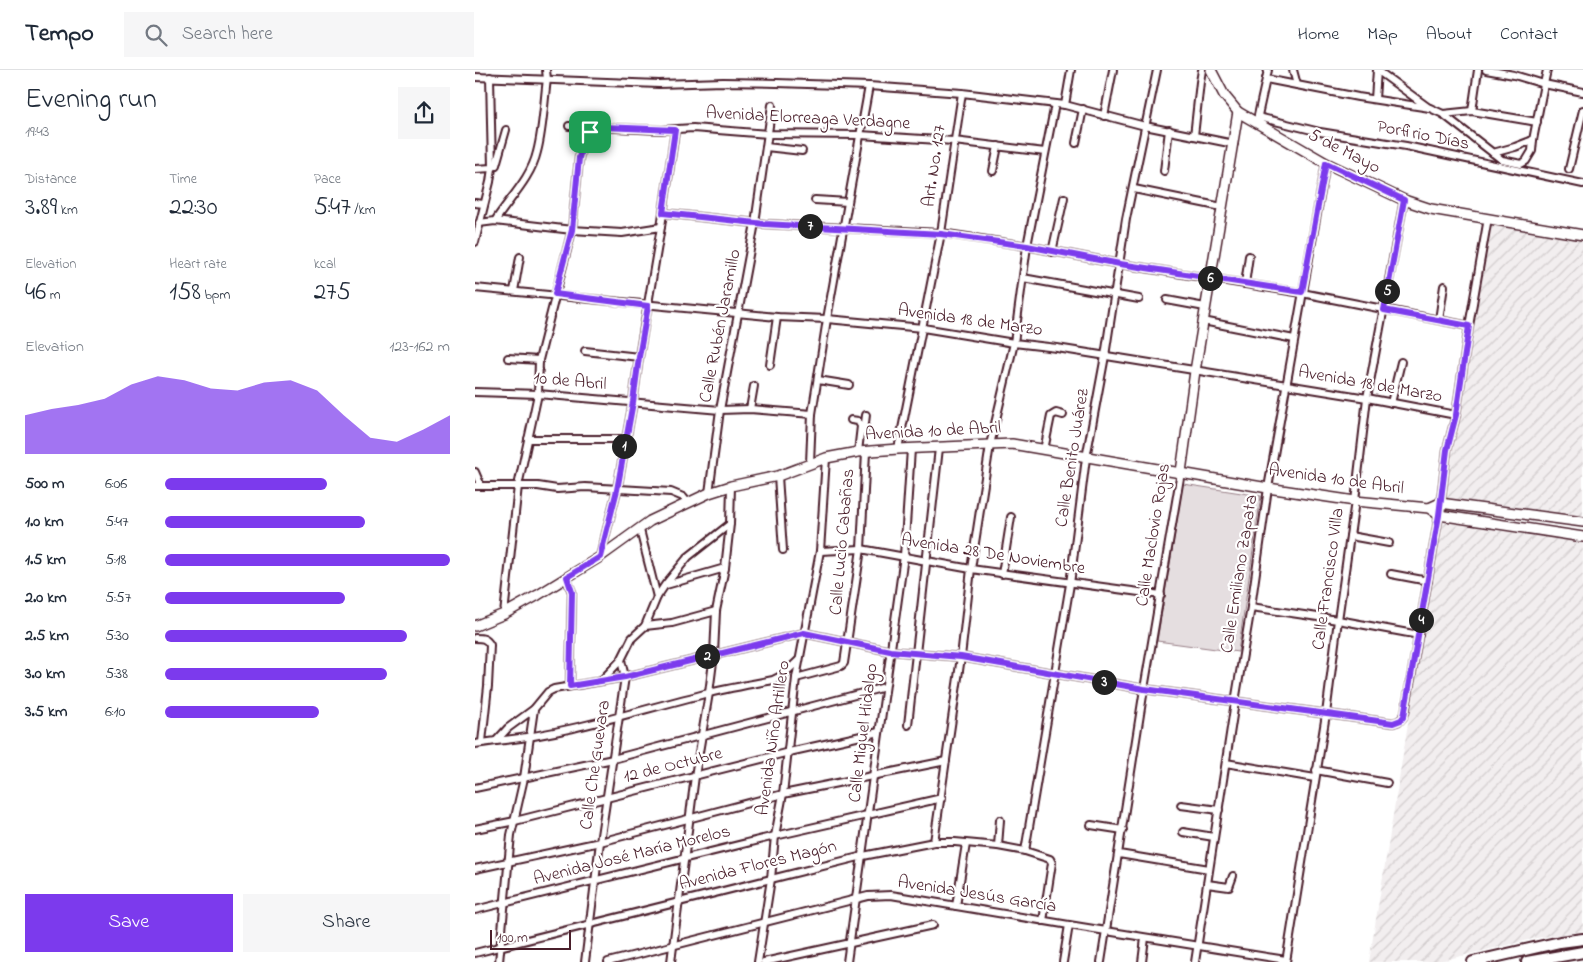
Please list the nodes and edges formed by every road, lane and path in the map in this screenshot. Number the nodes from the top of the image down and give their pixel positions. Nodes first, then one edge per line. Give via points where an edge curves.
1 (546, 70) edge
2 (1071, 70) edge
3 (1113, 70) edge
4 (1157, 70) edge
5 (1202, 70) edge
6 (1211, 70) edge
7 (1268, 70) edge
8 (1293, 70) edge
9 (1377, 70) edge
10 (1478, 70) edge
11 (1486, 70) edge
12 (1547, 70) edge
13 (475, 77) edge
14 (490, 77) junction
15 (547, 79) junction
16 (1266, 79) junction
17 (1542, 84) junction
18 (1297, 85) junction
19 (869, 86) junction
20 (1583, 92) edge
21 (962, 93) junction
22 (1375, 100) junction
23 (1055, 104) junction
24 (772, 105) dead end
25 (1065, 106) junction
26 (1430, 108) junction
27 (1083, 109) junction
28 (1583, 110) edge
29 (1472, 111) junction
30 (1238, 112) junction
31 (1443, 114) junction
32 (1104, 116) junction
33 (1257, 120) junction
34 (1282, 122) junction
35 (1537, 122) junction
36 (569, 126) dead end
37 (1145, 126) junction
38 (603, 127) junction
39 (506, 130) dead end
40 (675, 130) junction
41 (1169, 130) junction
42 (768, 134) junction
43 (860, 135) junction
44 (1194, 136) junction
45 (1278, 136) junction
46 (1533, 140) junction
47 (954, 141) junction
48 (1076, 144) dead end
49 (1234, 144) junction
50 (997, 146) junction
51 (766, 147) junction
52 (801, 151) dead end
53 (1045, 152) junction
54 (1493, 153) junction
55 (1326, 163) junction
56 (475, 168) edge
57 (491, 168) junction
58 (1569, 169) dead end
59 (993, 171) dead end
60 (1164, 171) dead end
61 (1583, 184) edge
62 (1134, 189) junction
63 (1064, 198) dead end
64 (815, 200) dead end
65 (1404, 200) junction
66 (848, 202) junction
67 (475, 203) edge
68 (484, 204) junction
69 (1222, 207) junction
70 (663, 213) junction
71 (1489, 218) junction
72 (495, 221) junction
73 (479, 223) junction
74 (755, 223) junction
75 (844, 227) junction
76 (661, 228) junction
77 (572, 230) junction
78 (941, 234) junction
79 (1583, 235) edge
80 (475, 242) edge
81 (1027, 246) junction
82 (1052, 252) junction
83 (1249, 256) dead end
84 (520, 257) dead end
85 (1120, 264) junction
86 (1023, 278) junction
87 (1209, 278) junction
88 (1245, 284) junction
89 (1444, 286) dead end
90 (475, 288) edge
91 (514, 291) junction
92 (1302, 292) junction
93 (555, 294) junction
94 (1115, 294) junction
95 (1139, 299) dead end
96 (1167, 300) dead end
97 (648, 306) junction
98 (1205, 307) junction
99 (1384, 310) junction
100 (738, 312) junction
101 (777, 317) junction
102 (827, 319) junction
103 (1439, 320) junction
104 (1203, 321) junction
105 (1469, 326) junction
106 (923, 328) junction
107 (1294, 339) junction
108 (1014, 343) junction
109 (585, 351) dead end
110 (1105, 356) junction
111 (639, 357) junction
112 (507, 358) dead end
113 (539, 360) junction
114 (1401, 362) dead end
115 (770, 365) dead end
116 (1195, 371) junction
117 (818, 380) junction
118 (849, 385) dead end
119 (1286, 385) junction
120 (754, 386) dead end
121 (475, 392) edge
122 (538, 394) junction
123 (1367, 398) junction
124 (633, 402) junction
125 (1391, 403) junction
126 (750, 409) junction
127 (720, 410) junction
128 (812, 414) junction
129 (1063, 414) dead end
130 (866, 415) dead end
131 (1456, 415) junction
132 (851, 420) dead end
133 (625, 438) junction
134 (528, 439) junction
135 (991, 445) junction
136 (911, 448) junction
137 (939, 448) junction
138 (897, 449) junction
139 (1044, 450) junction
140 (862, 452) junction
141 (827, 458) junction
142 (1086, 458) junction
143 (810, 463) junction
144 (475, 472) edge
145 (1181, 472) junction
146 (778, 476) junction
147 (478, 486) edge
148 (518, 486) junction
149 (731, 486) junction
150 (1268, 488) junction
151 (617, 490) junction
152 (709, 493) junction
153 (1355, 501) junction
154 (688, 503) junction
155 (1440, 503) junction
156 (1429, 508) junction
157 (1439, 515) junction
158 (1011, 517) dead end
159 (1583, 522) edge
160 (730, 524) junction
161 (640, 530) junction
162 (1350, 536) junction
163 (1583, 537) edge
164 (1389, 543) dead end
165 (783, 550) dead end
166 (861, 550) junction
167 (820, 551) junction
168 (904, 556) junction
169 (600, 557) junction
170 (927, 560) junction
171 (725, 568) junction
172 (971, 569) junction
173 (1002, 574) junction
174 (1391, 574) dead end
175 (567, 577) junction
176 (1428, 581) junction
177 (1070, 584) junction
178 (665, 585) junction
179 (1161, 595) junction
180 (657, 597) junction
181 (1251, 607) junction
182 (716, 611) junction
183 (504, 614) junction
184 (1338, 620) junction
185 (475, 626) edge
186 (645, 626) junction
187 (804, 633) junction
188 (1419, 635) junction
189 (475, 638) edge
190 (848, 642) junction
191 (890, 651) junction
192 (714, 654) junction
193 (916, 654) junction
194 (961, 657) junction
195 (621, 660) junction
196 (799, 660) junction
197 (1054, 674) junction
198 (625, 677) junction
199 (796, 678) junction
200 (601, 682) junction
201 (570, 686) junction
202 (885, 687) junction
203 (1144, 689) junction
204 (709, 693) junction
205 (1235, 702) junction
206 (534, 709) junction
207 (792, 710) junction
208 (1327, 714) junction
209 (618, 718) junction
210 (908, 725) dead end
211 (879, 732) junction
212 (701, 736) junction
213 (529, 737) junction
214 (496, 741) junction
215 (478, 743) edge
216 (789, 752) junction
217 (613, 759) junction
218 (946, 760) junction
219 (1226, 763) junction
220 (1316, 770) junction
221 (874, 775) junction
222 (695, 776) junction
223 (524, 778) junction
224 (1315, 778) junction
225 (1387, 783) dead end
226 (475, 788) edge
227 (783, 794) junction
228 (607, 798) junction
229 (942, 798) junction
230 (1181, 805) dead end
231 (1219, 810) junction
232 (869, 815) junction
233 (689, 818) junction
234 (1001, 820) dead end
235 (515, 821) junction
236 (1091, 825) dead end
237 (475, 829) edge
238 (1123, 830) junction
239 (1183, 832) dead end
240 (775, 836) junction
241 (1214, 837) junction
242 (600, 842) junction
243 (934, 842) junction
244 (966, 844) junction
245 (998, 846) junction
246 (1025, 851) junction
247 (1119, 854) junction
248 (863, 856) junction
249 (685, 859) junction
250 (509, 862) junction
251 (475, 869) edge
252 (1209, 870) junction
253 (1233, 876) dead end
254 (771, 879) junction
255 (595, 881) junction
256 (1207, 884) junction
257 (857, 899) junction
258 (679, 901) junction
259 (505, 903) junction
260 (956, 906) junction
261 (475, 910) edge
262 (1043, 921) junction
263 (589, 924) junction
264 (764, 924) junction
265 (933, 925) dead end
266 (1069, 925) junction
267 (1107, 931) junction
268 (1145, 938) junction
269 (1583, 939) edge
270 (849, 943) junction
271 (673, 946) junction
272 (1197, 946) junction
273 (501, 947) junction
274 (1583, 952) edge
275 (475, 953) edge
276 (1286, 961) edge
277 (499, 962) edge
278 (585, 962) edge
279 (608, 962) edge
280 (671, 962) edge
281 (758, 962) edge
282 (764, 962) edge
283 (847, 962) edge
284 (1063, 962) edge
285 (1101, 962) edge
286 (1142, 962) edge
287 (1195, 962) edge
288 (1473, 962) edge
289 (1527, 962) edge

1 - 15 street
2 - 25 street
3 - 32 street
4 - 37 street, Calle Benito Juárez
5 - 44 street
6 - 30 street, 5 de Mayo
7 - 16 street
8 - 18 street
9 - 22 street
9 - 26 street
10 - 29 street
11 - 17 street
12 - 17 street
13 - 14 street
14 - 15 street
14 - 57 street
15 - 19 street via 659,84 723,82
15 - 72 street via 537,153 516,193
16 - 18 street
16 - 33 street
17 - 20 street
17 - 35 street
18 - 22 street
19 - 21 street
19 - 43 street
21 - 23 street
21 - 47 street, Art. No. 127
22 - 26 street
23 - 25 street
23 - 53 street
24 - 42 street, Calle Rubén Jaramillo
25 - 27 street
26 - 31 street
27 - 32 street
27 - 48 street
28 - 58 street
29 - 31 street
29 - 35 street
30 - 33 street, 5 de Mayo
30 - 49 street, Calle Maclovio Rojas
31 - 54 street
32 - 37 street
33 - 34 street, Porfirio Días
33 - 45 street, 5 de Mayo
34 - 45 street
34 - 61 street, Porfirio Días
35 - 46 street
36 - 38 street, Avenida Elorreaga Verdagne
37 - 41 street
37 - 62 street, Calle Benito Juárez
38 - 40 street, Avenida Elorreaga Verdagne
38 - 77 street via 590,132 583,141
39 - 57 street via 498,161
40 - 42 street, Avenida Elorreaga Verdagne via 693,128
40 - 70 street
41 - 44 street
41 - 60 street
42 - 43 street, Avenida Elorreaga Verdagne
42 - 51 street, Calle Rubén Jaramillo
43 - 47 street, Avenida Elorreaga Verdagne
43 - 66 street
44 - 49 street
45 - 55 street, 5 de Mayo
46 - 54 street
46 - 54 street via 1532,151 1521,164 1502,160
47 - 50 street, Avenida Elorreaga Verdagne
47 - 78 street, Art. No. 127
49 - 69 street, Calle Maclovio Rojas
50 - 53 street, Avenida Elorreaga Verdagne
50 - 59 street
51 - 52 street
51 - 74 street, Calle Rubén Jaramillo
53 - 81 street
55 - 65 street, 5 de Mayo
55 - 92 street, Calle Emiliano Zapata
56 - 57 street
57 - 68 street
62 - 69 street
62 - 85 street, Calle Benito Juárez
63 - 82 street
64 - 66 street
65 - 71 street, 5 de Mayo via 1431,209
65 - 99 street, Calle Francisco Villa
66 - 75 street
67 - 68 street
68 - 73 street
69 - 87 street, Calle Maclovio Rojas
70 - 74 street
70 - 76 street
71 - 79 street, 5 de Mayo
71 - 105 street
72 - 73 street
72 - 77 street
73 - 80 street
74 - 75 street
74 - 100 street, Calle Rubén Jaramillo
75 - 78 street
75 - 102 street
76 - 77 street via 622,232
76 - 97 street
77 - 93 street
78 - 81 street
78 - 106 street, Art. No. 127
81 - 82 street
81 - 86 street
82 - 85 street
83 - 88 street
84 - 91 street
85 - 87 street
85 - 94 street, Calle Benito Juárez
86 - 94 street
86 - 108 street
87 - 88 street
87 - 98 street, Calle Maclovio Rojas
88 - 92 street
89 - 103 street
90 - 91 street, Avenida 18 de Marzo
91 - 93 street, Avenida 18 de Marzo
92 - 99 street
92 - 107 street, Calle Emiliano Zapata
93 - 97 street, Avenida 18 de Marzo
93 - 113 street
94 - 95 street
94 - 110 street, Calle Benito Juárez
96 - 98 street
97 - 100 street, Avenida 18 de Marzo
97 - 111 street
98 - 104 street, Calle Maclovio Rojas
99 - 103 street
99 - 123 street, Calle Francisco Villa
100 - 101 street, Avenida 18 de Marzo
100 - 127 street, Calle Rubén Jaramillo
101 - 102 street, Avenida 18 de Marzo
101 - 115 street
102 - 106 street, Avenida 18 de Marzo
102 - 117 street
103 - 105 street
104 - 107 street
104 - 116 street, Calle Maclovio Rojas
105 - 131 street
106 - 108 street, Avenida 18 de Marzo
106 - 138 street, Art. No. 127
107 - 119 street, Calle Emiliano Zapata
108 - 110 street, Avenida 18 de Marzo
108 - 135 street
109 - 111 street
110 - 116 street, Avenida 18 de Marzo
110 - 142 street, Calle Benito Juárez
111 - 124 street
112 - 113 street
113 - 122 street
114 - 125 street
116 - 119 street, Avenida 18 de Marzo
116 - 145 street, Calle Maclovio Rojas
117 - 118 street
117 - 128 street
119 - 123 street, Avenida 18 de Marzo
119 - 150 street, Calle Emiliano Zapata
120 - 126 street
121 - 122 street, 10 de Abril
122 - 124 street, 10 de Abril
122 - 134 street
123 - 125 street, Avenida 18 de Marzo
123 - 153 street, Calle Francisco Villa
124 - 127 street, 10 de Abril
124 - 133 street
125 - 131 street, Avenida 18 de Marzo
126 - 127 street, 10 de Abril
126 - 128 street, 10 de Abril
127 - 152 street, Calle Rubén Jaramillo
128 - 143 street
129 - 139 street via 1051,416
130 - 140 street
131 - 155 street via 1447,450
132 - 140 street via 858,421 861,426
133 - 134 street
133 - 151 street
134 - 148 street
135 - 137 street, Avenida 10 de Abril
135 - 139 street, Avenida 10 de Abril via 1011,444
135 - 172 street
136 - 137 street, Avenida 10 de Abril
136 - 138 street, Avenida 10 de Abril
136 - 168 street, Calle Miguel Hidalgo
137 - 170 street
138 - 140 street, Avenida 10 de Abril
139 - 142 street, Avenida 10 de Abril
140 - 141 street, Avenida 10 de Abril
140 - 166 street, Calle Lucio Cabañas
141 - 143 street, Avenida 10 de Abril
141 - 167 street, Avenida Niño Artillero
142 - 145 street, Avenida 10 de Abril
142 - 177 street, Calle Benito Juárez
143 - 146 street, Avenida 10 de Abril
144 - 147 street
145 - 150 street, Avenida 10 de Abril
145 - 179 street, Calle Maclovio Rojas
146 - 149 street, Avenida 10 de Abril
146 - 165 street
147 - 148 street
148 - 151 street
148 - 183 street
149 - 152 street, Avenida 10 de Abril
149 - 160 street
150 - 153 street, Avenida 10 de Abril
150 - 181 street, Calle Emiliano Zapata
151 - 154 street via 671,492
151 - 169 street
152 - 154 street, Avenida 10 de Abril
153 - 156 street, Avenida 10 de Abril
153 - 162 street, Calle Francisco Villa
154 - 161 street, Avenida 10 de Abril
155 - 156 street
155 - 157 street
155 - 159 street
156 - 157 street
157 - 163 street
157 - 176 street
158 - 173 street
160 - 171 street
160 - 178 street via 688,557
161 - 169 street, Avenida 10 de Abril
161 - 180 street
162 - 164 street
162 - 184 street, Calle Francisco Villa
166 - 167 street, Avenida 28 De Noviembre
166 - 168 street, Avenida 28 De Noviembre
166 - 190 street, Calle Lucio Cabañas
167 - 187 street, Avenida Niño Artillero
168 - 170 street, Avenida 28 De Noviembre
168 - 191 street, Calle Miguel Hidalgo
169 - 175 street, Avenida 10 de Abril
170 - 172 street, Avenida 28 De Noviembre
170 - 193 street
171 - 178 street
171 - 182 street
172 - 173 street, Avenida 28 De Noviembre
172 - 194 street
173 - 177 street, Avenida 28 De Noviembre
174 - 176 street
175 - 183 street, Avenida 10 de Abril
175 - 201 street via 572,592
176 - 188 street
177 - 179 street, Avenida 28 De Noviembre
177 - 197 street, Calle Benito Juárez
178 - 180 street
179 - 203 street, Calle Maclovio Rojas
180 - 186 street
181 - 184 street
181 - 205 street, Calle Emiliano Zapata
182 - 186 street via 672,623
182 - 192 street
183 - 185 street, Avenida 10 de Abril
184 - 188 street
184 - 208 street, Calle Francisco Villa
186 - 195 street via 632,638
187 - 190 street
187 - 192 street
187 - 196 street, Avenida Niño Artillero
188 - 208 street via 1401,720 1393,723
189 - 215 street via 487,640 490,645 488,686
190 - 191 street
190 - 199 street, Calle Lucio Cabañas via 843,665
191 - 193 street
191 - 202 street, Calle Miguel Hidalgo
192 - 198 street
192 - 204 street
193 - 194 street
193 - 210 street
194 - 197 street
194 - 218 street
195 - 198 street, Calle Che Guevara
195 - 200 street
196 - 199 street, Avenida Niño Artillero
196 - 204 street via 773,680
197 - 203 street
197 - 246 street, Calle Benito Juárez
198 - 200 street
198 - 209 street, Calle Che Guevara
199 - 207 street, Avenida Niño Artillero
200 - 201 street
201 - 206 street via 548,692
202 - 207 street
202 - 211 street, Calle Miguel Hidalgo
203 - 205 street
203 - 238 street, Calle Maclovio Rojas
204 - 209 street
204 - 212 street
205 - 208 street
205 - 219 street, Calle Emiliano Zapata
206 - 213 street
206 - 214 street
207 - 212 street
207 - 216 street, Avenida Niño Artillero
208 - 220 street, Calle Francisco Villa
209 - 213 street
209 - 217 street, Calle Che Guevara
211 - 216 street, 12 de Octubre
211 - 221 street, Calle Miguel Hidalgo
212 - 217 street
212 - 222 street
213 - 214 street
213 - 223 street
214 - 215 street
216 - 222 street, 12 de Octubre
216 - 227 street, Avenida Niño Artillero
217 - 223 street
217 - 228 street, Calle Che Guevara
218 - 221 street
218 - 229 street
219 - 224 street
219 - 231 street, Calle Emiliano Zapata
220 - 224 street, Calle Francisco Villa
220 - 225 street
221 - 227 street
221 - 232 street, Calle Miguel Hidalgo
222 - 228 street, 12 de Octubre
222 - 233 street
223 - 226 street
223 - 235 street
224 - 276 street, Calle Francisco Villa
227 - 233 street
227 - 240 street, Avenida Niño Artillero
228 - 235 street, 12 de Octubre
228 - 242 street, Calle Che Guevara
229 - 232 street, Avenida José María Morelos
229 - 243 street
230 - 231 street
231 - 241 street, Calle Emiliano Zapata
232 - 240 street, Avenida José María Morelos
232 - 248 street, Calle Miguel Hidalgo
233 - 242 street
233 - 249 street
234 - 245 street
235 - 237 street, 12 de Octubre
235 - 250 street
236 - 238 street
238 - 247 street, Calle Maclovio Rojas
239 - 241 street
240 - 249 street, Avenida José María Morelos
240 - 254 street, Avenida Niño Artillero
241 - 252 street, Calle Emiliano Zapata
242 - 250 street
242 - 255 street, Calle Che Guevara
243 - 244 street, Avenida Flores Magón
243 - 248 street, Avenida Flores Magón
244 - 245 street, Avenida Flores Magón
244 - 260 street
245 - 246 street, Avenida Flores Magón
246 - 262 street, Avenida Flores Magón via 1052,862
247 - 252 street
247 - 267 street, Calle Maclovio Rojas
248 - 254 street, Avenida Flores Magón
248 - 257 street, Calle Miguel Hidalgo
249 - 255 street, Avenida José María Morelos
249 - 258 street
250 - 251 street
250 - 259 street
252 - 256 street, Calle Emiliano Zapata
253 - 256 street via 1229,887
254 - 258 street, Avenida Flores Magón
254 - 264 street, Avenida Niño Artillero
255 - 259 street, Avenida José María Morelos
255 - 263 street, Calle Che Guevara
256 - 272 street, Calle Emiliano Zapata
257 - 260 street, Avenida Jesús García via 891,895
257 - 264 street, Avenida Jesús García
257 - 270 street, Calle Miguel Hidalgo
258 - 263 street, Avenida Flores Magón
258 - 271 street
259 - 261 street, Avenida José María Morelos
259 - 273 street
260 - 262 street, Avenida Jesús García
262 - 266 street, Avenida Jesús García
263 - 273 street, Avenida Flores Magón
263 - 278 street, Calle Che Guevara
264 - 271 street, Avenida Jesús García
264 - 281 street, Avenida Niño Artillero
265 - 270 street
266 - 267 street, Avenida Jesús García
266 - 284 street
267 - 268 street, Avenida Jesús García
267 - 285 street, Calle Maclovio Rojas
268 - 272 street, Avenida Jesús García
268 - 286 street
269 - 288 main road
270 - 282 street
270 - 283 street, Calle Miguel Hidalgo
271 - 279 street, Avenida Jesús García
271 - 280 street
272 - 276 street, Avenida Jesús García
272 - 287 street, Calle Emiliano Zapata
273 - 275 street, Avenida Flores Magón
273 - 277 street
274 - 289 main road

